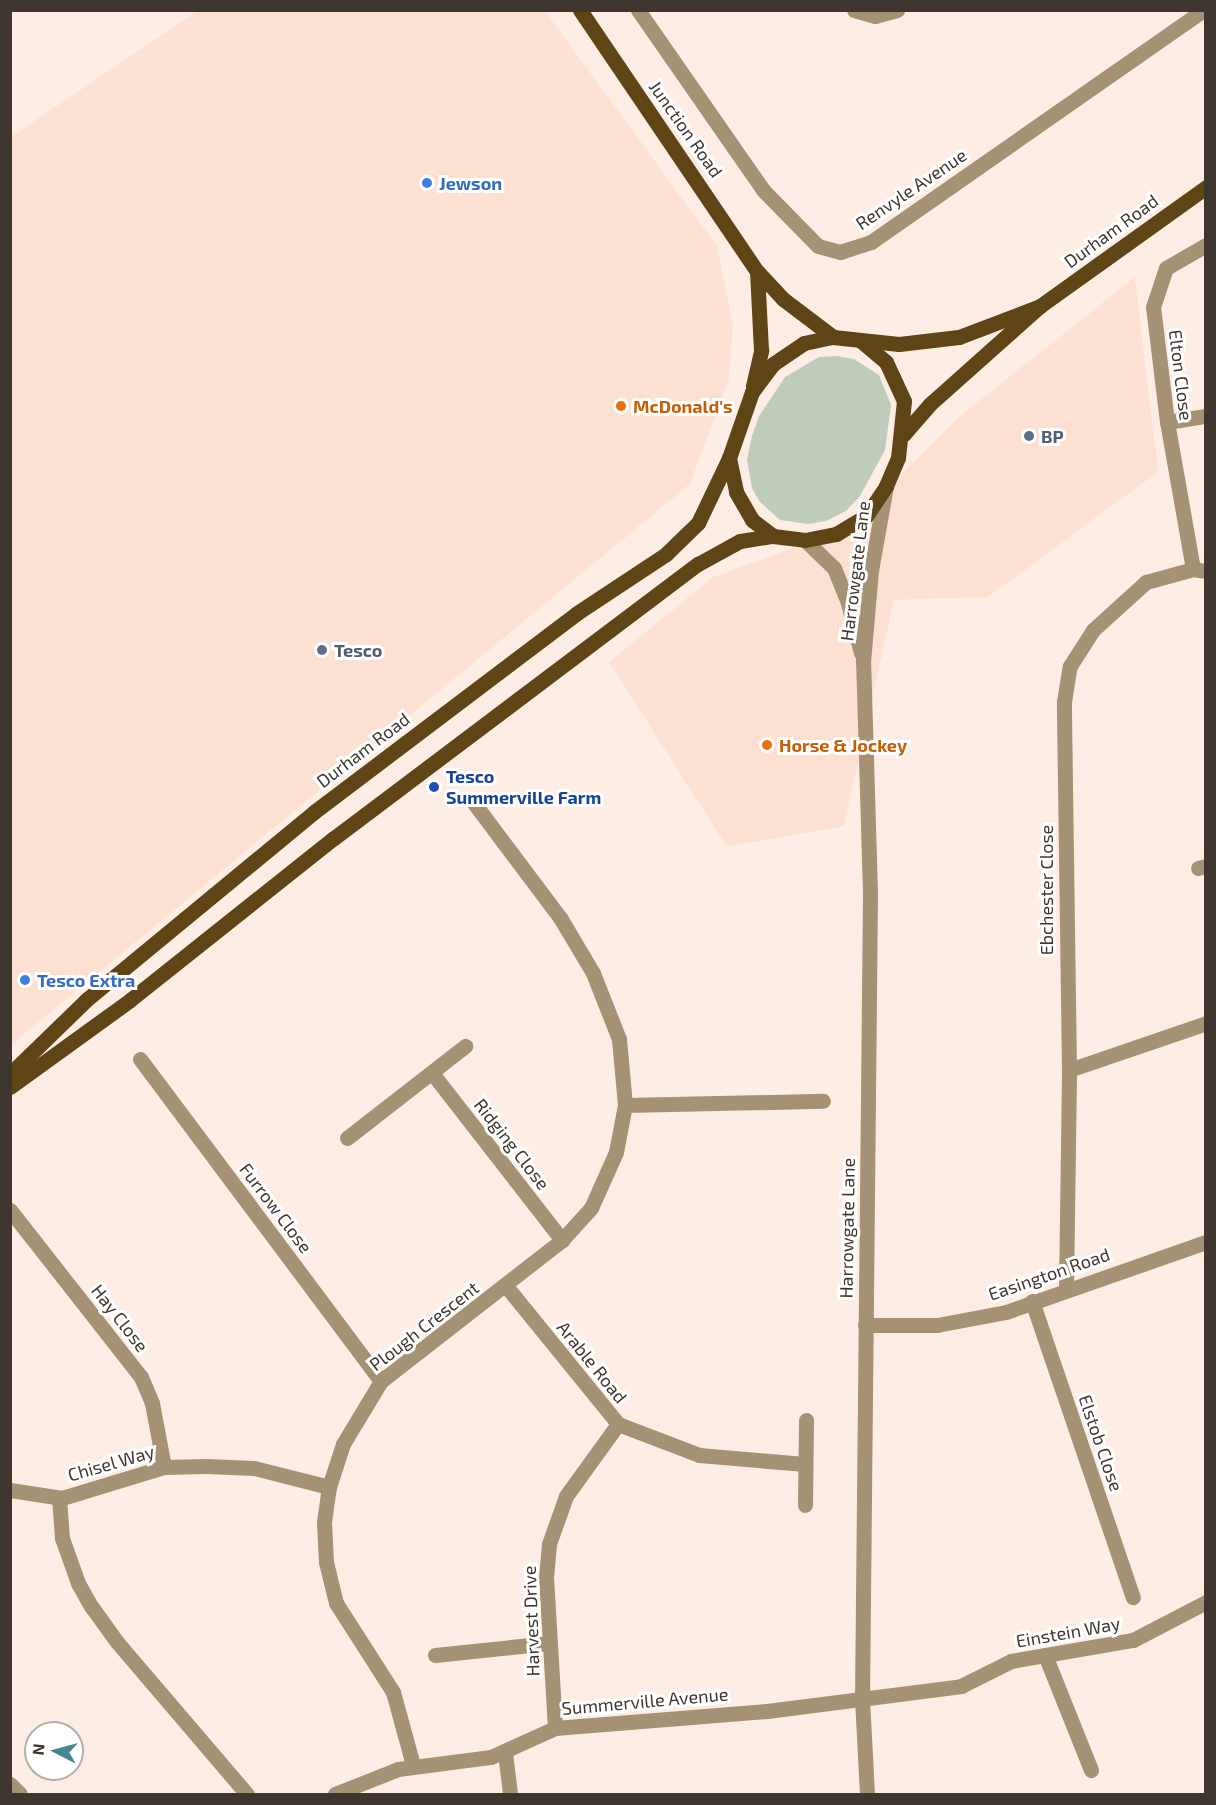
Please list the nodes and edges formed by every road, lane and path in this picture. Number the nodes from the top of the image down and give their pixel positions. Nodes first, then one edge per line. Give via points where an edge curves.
1 (580, 10) edge
2 (638, 10) edge
3 (854, 10) edge
4 (897, 10) edge
5 (1204, 10) edge
6 (1206, 187) edge
7 (1206, 245) edge
8 (757, 271) junction
9 (1040, 306) junction
10 (833, 337) junction
11 (861, 342) junction
12 (752, 392) junction
13 (1206, 416) edge
14 (1167, 422) junction
15 (903, 435) junction
16 (729, 458) junction
17 (886, 486) junction
18 (773, 536) junction
19 (805, 540) junction
20 (1199, 570) edge
21 (863, 662) junction
22 (471, 799) dead end
23 (1206, 1023) edge
24 (465, 1046) dead end
25 (140, 1059) dead end
26 (1069, 1070) junction
27 (432, 1073) junction
28 (10, 1074) edge
29 (10, 1087) edge
30 (823, 1101) dead end
31 (625, 1105) junction
32 (348, 1138) dead end
33 (10, 1210) edge
34 (562, 1240) junction
35 (1206, 1242) edge
36 (506, 1286) junction
37 (1066, 1289) junction
38 (1032, 1301) junction
39 (865, 1325) junction
40 (381, 1381) junction
41 (806, 1420) dead end
42 (618, 1424) junction
43 (805, 1464) junction
44 (164, 1467) junction
45 (329, 1487) junction
46 (10, 1490) edge
47 (59, 1498) junction
48 (805, 1505) dead end
49 (1133, 1597) dead end
50 (1206, 1602) edge
51 (549, 1643) junction
52 (435, 1655) dead end
53 (1046, 1655) junction
54 (862, 1699) junction
55 (555, 1728) junction
56 (505, 1752) junction
57 (413, 1765) junction
58 (1091, 1770) dead end
59 (10, 1784) edge
60 (20, 1794) edge
61 (247, 1794) edge
62 (335, 1794) edge
63 (510, 1794) edge
64 (867, 1794) edge

1 - 8 main road, Junction Road
2 - 5 street, Renvyle Avenue via 763,190 818,246 840,252 871,242
3 - 4 street via 875,16
6 - 9 main road, Durham Road
7 - 14 street, Elton Close via 1166,268 1153,307
8 - 10 main road, Junction Road via 783,299
8 - 12 main road, Junction Road via 761,350
9 - 11 main road, Durham Road via 959,337 899,344
9 - 15 main road, Durham Road via 930,404
10 - 11 main road, Durham Road
10 - 12 main road, Durham Road via 804,343 772,364
11 - 15 main road, Durham Road via 886,362 904,401
12 - 16 main road, Durham Road
13 - 14 street
14 - 20 street, Elton Close
15 - 17 main road, Durham Road
16 - 18 main road via 736,492 753,520
16 - 28 main road, Durham Road via 698,524 666,554 577,613 314,812 86,1000
17 - 19 main road, Durham Road via 866,516 836,534
17 - 21 street, Harrowgate Lane via 871,571
18 - 19 main road, Durham Road
18 - 29 main road, Durham Road via 740,541 698,564
19 - 21 street, Harrowgate Lane via 834,568 848,603
20 - 26 street, Ebchester Close via 1146,582 1093,630 1070,666 1064,702
21 - 39 street, Harrowgate Lane via 870,893
22 - 31 street, Plough Crescent via 561,919 593,974 619,1039
23 - 26 street
24 - 27 street
25 - 40 street, Furrow Close
26 - 37 street, Ebchester Close
27 - 32 street
27 - 34 street, Ridging Close
30 - 31 street
31 - 34 street, Plough Crescent via 616,1152 603,1188
33 - 44 street, Hay Close via 141,1377 152,1403
34 - 36 street, Plough Crescent
35 - 37 street, Easington Road
36 - 40 street, Plough Crescent
36 - 42 street, Arable Road
37 - 38 street, Easington Road
38 - 39 street, Easington Road via 1006,1312 937,1325
38 - 49 street, Elstob Close
39 - 54 street, Harrowgate Lane
40 - 45 street, Plough Crescent via 343,1444
41 - 43 street
42 - 43 street, Arable Road via 699,1455
42 - 51 street, Harvest Drive via 584,1466 556,1517 546,1578
43 - 48 street
44 - 45 street, Chisel Way via 254,1468
44 - 47 street, Chisel Way
45 - 57 street, Plough Crescent via 324,1522 326,1562 336,1603 393,1692
46 - 47 street, Chisel Way
47 - 61 street via 62,1538 91,1606
50 - 53 street, Einstein Way via 1133,1640
51 - 52 street
51 - 55 street, Harvest Drive
53 - 54 street, Einstein Way via 1011,1661 961,1686
53 - 58 street
54 - 55 street, Summerville Avenue via 767,1711
54 - 64 street, Harrowgate Lane
55 - 56 street, Summerville Avenue
56 - 57 street, Summerville Avenue
56 - 63 street
57 - 62 street, Summerville Avenue
59 - 60 street

